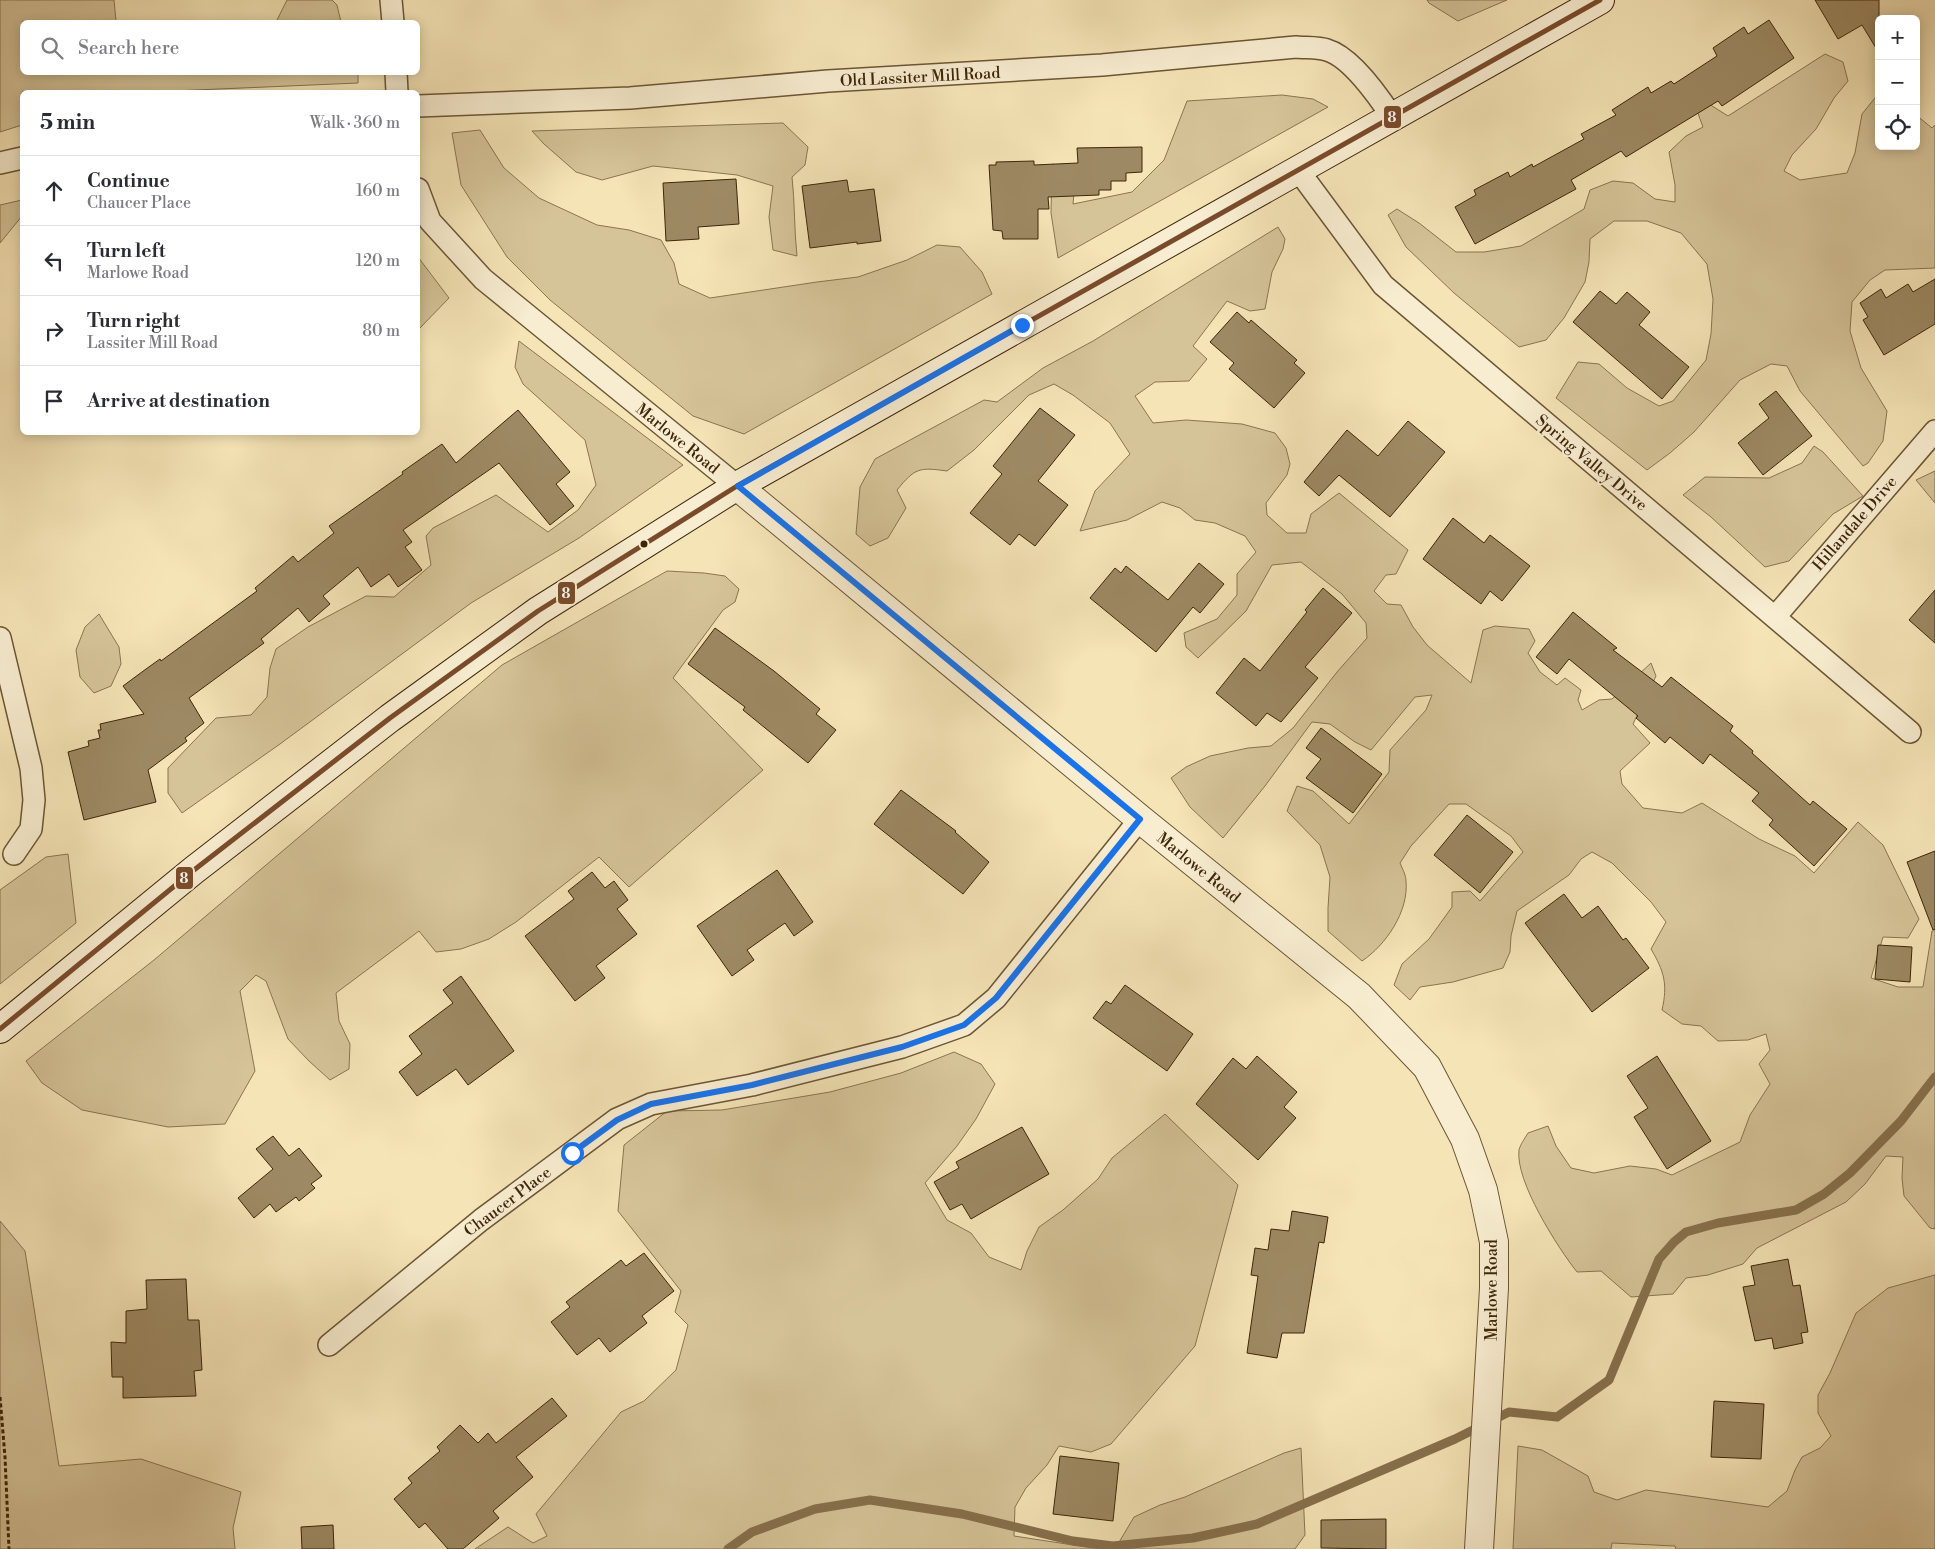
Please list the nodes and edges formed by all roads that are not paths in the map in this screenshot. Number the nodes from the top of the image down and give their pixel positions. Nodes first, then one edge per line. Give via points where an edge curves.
1 (391, 0) edge
2 (1600, 0) edge
3 (392, 20) edge
4 (396, 75) edge
5 (397, 90) edge
6 (420, 106) edge
7 (1392, 117) junction
8 (20, 158) edge
9 (0, 163) edge
10 (1298, 170) junction
11 (420, 194) edge
12 (1935, 431) edge
13 (738, 486) junction
14 (1775, 617) junction
15 (0, 638) edge
16 (1910, 732) dead end
17 (1140, 819) junction
18 (14, 854) dead end
19 (0, 1029) edge
20 (329, 1345) dead end
21 (1479, 1549) edge

1 - 3 street
2 - 7 main road
4 - 5 street
6 - 7 street, Old Lassiter Mill Road via 630,98 828,81 1102,66 1296,47 1328,50 1350,65 1374,90
7 - 10 main road
8 - 9 street
10 - 13 main road
10 - 14 street, Spring Valley Drive via 1383,286
11 - 13 street, Marlowe Road via 430,221 483,279
12 - 14 street, Hillandale Drive
13 - 17 main road, Marlowe Road
13 - 19 main road via 538,611 390,718 194,870
14 - 16 street, Spring Valley Drive
15 - 18 street via 31,768 34,800 31,829
17 - 20 street, Chaucer Place via 996,998 964,1025 902,1047 752,1085 651,1104 617,1120 481,1220
17 - 21 main road, Marlowe Road via 1359,996 1427,1067 1465,1139 1483,1190 1494,1242

